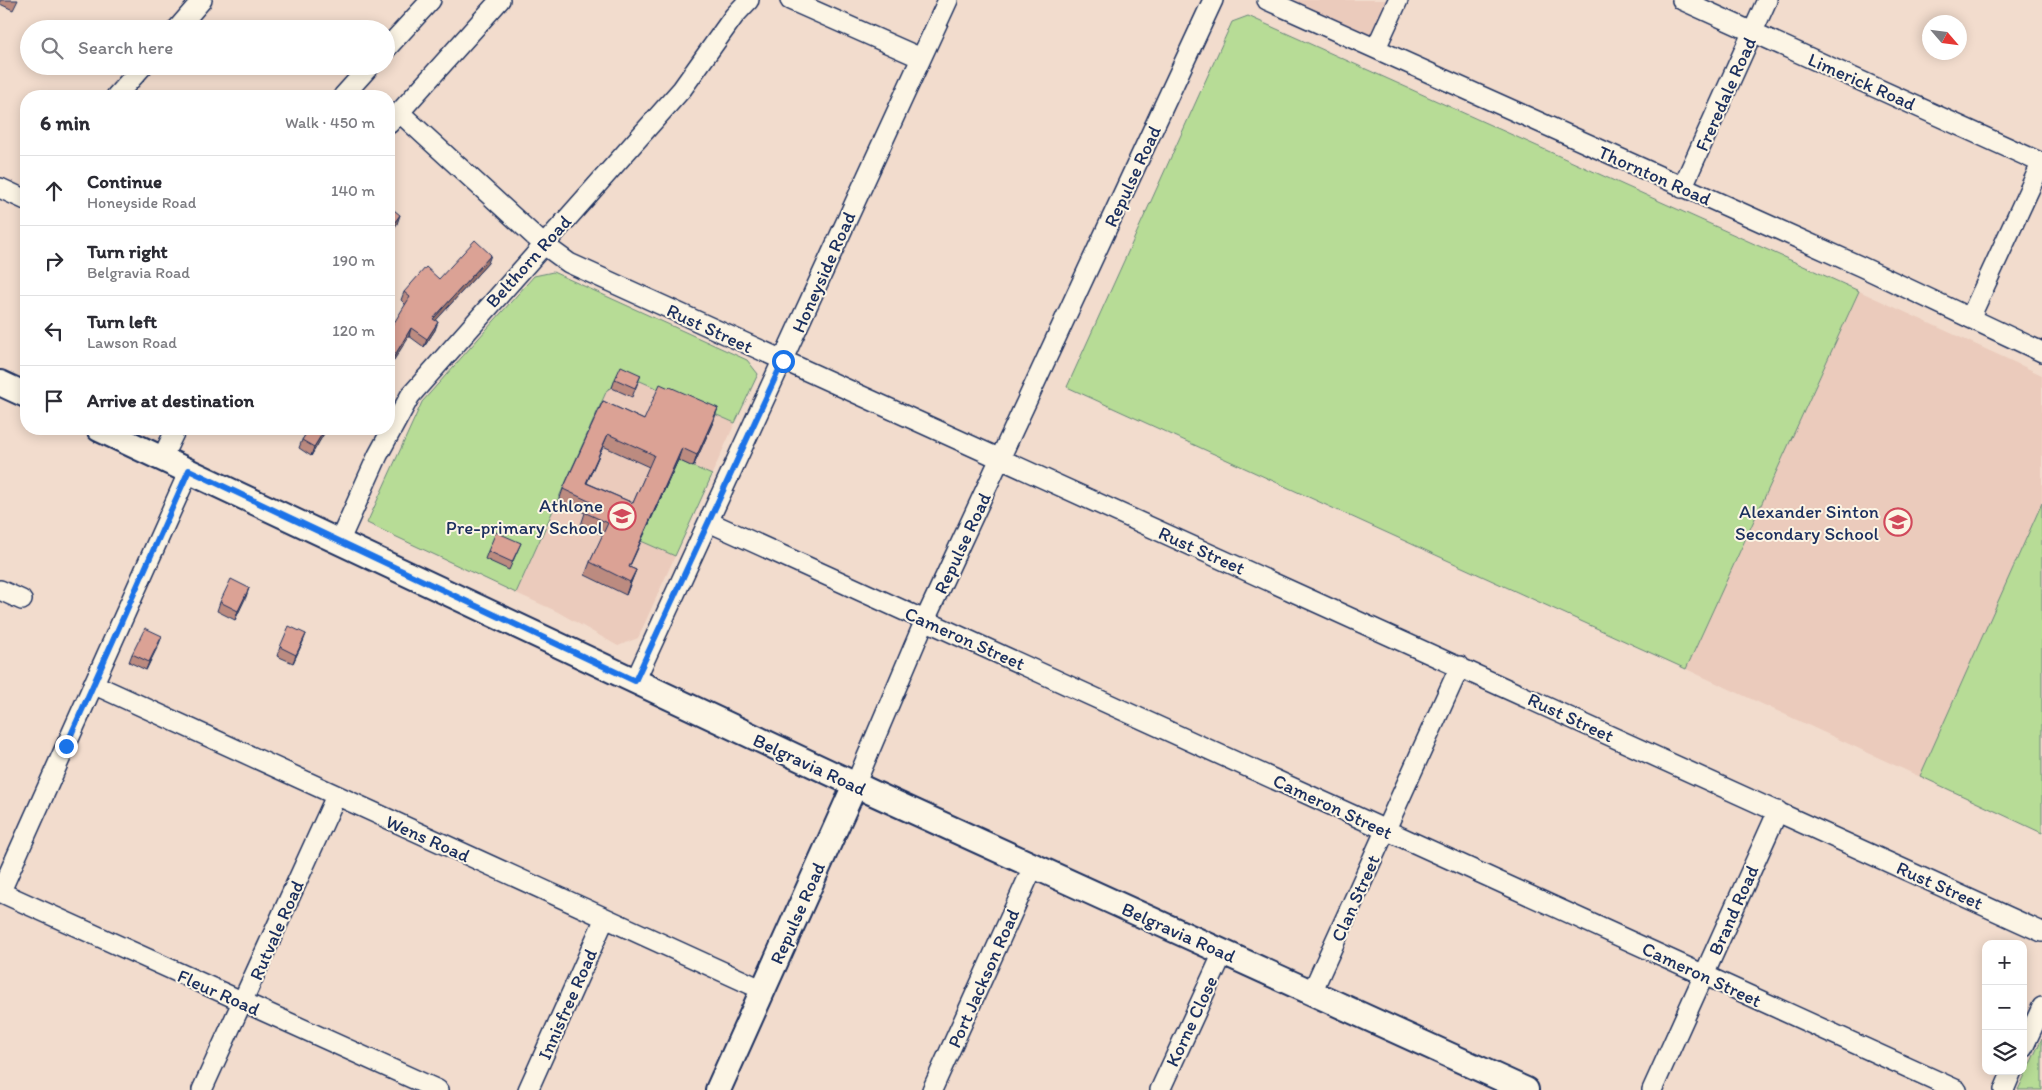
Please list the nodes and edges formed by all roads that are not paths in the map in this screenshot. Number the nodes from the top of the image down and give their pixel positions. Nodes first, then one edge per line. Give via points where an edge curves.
1 (202, 0) edge
2 (430, 0) edge
3 (500, 0) edge
4 (749, 0) edge
5 (790, 0) edge
6 (948, 0) edge
7 (1213, 0) edge
8 (1267, 0) edge
9 (1398, 0) edge
10 (1682, 0) edge
11 (1767, 0) edge
12 (185, 20) edge
13 (1752, 32) junction
14 (395, 39) edge
15 (1376, 48) junction
16 (920, 58) junction
17 (135, 75) edge
18 (362, 75) edge
19 (121, 90) edge
20 (348, 90) edge
21 (395, 117) edge
22 (395, 119) edge
23 (2042, 162) edge
24 (0, 188) edge
25 (1682, 188) junction
26 (20, 196) edge
27 (543, 244) junction
28 (1970, 318) junction
29 (2042, 352) edge
30 (783, 361) junction
31 (0, 383) edge
32 (20, 392) edge
33 (395, 424) edge
34 (112, 435) edge
35 (173, 435) edge
36 (389, 435) edge
37 (162, 458) junction
38 (1001, 459) junction
39 (189, 470) junction
40 (709, 522) junction
41 (339, 542) junction
42 (0, 590) edge
43 (22, 600) dead end
44 (925, 620) junction
45 (1460, 666) junction
46 (635, 681) junction
47 (93, 684) junction
48 (855, 785) junction
49 (336, 796) junction
50 (1778, 811) junction
51 (1386, 830) junction
52 (1033, 867) junction
53 (0, 892) edge
54 (605, 918) junction
55 (2042, 932) edge
56 (1223, 953) junction
57 (1704, 975) junction
58 (763, 990) junction
59 (1312, 992) junction
60 (243, 1003) junction
61 (2042, 1006) edge
62 (2027, 1039) edge
63 (2010, 1075) edge
64 (202, 1090) edge
65 (438, 1090) edge
66 (528, 1090) edge
67 (718, 1090) edge
68 (932, 1090) edge
69 (1160, 1090) edge
70 (1526, 1090) edge
71 (1652, 1090) edge
72 (1957, 1090) edge
73 (2004, 1090) edge

1 - 12 street
2 - 14 street
3 - 21 street
4 - 27 street, Belthorn Road via 682,89
5 - 16 street
6 - 16 street, Honeyside Road
7 - 38 street, Repulse Road
8 - 15 street, Thornton Road
9 - 15 street
10 - 13 street, Limerick Road
11 - 13 street, Freredale Road
13 - 23 street, Limerick Road
13 - 25 street, Freredale Road
15 - 25 street, Thornton Road
16 - 30 street, Honeyside Road
17 - 19 street
18 - 20 street
22 - 27 street, Rust Street
23 - 28 street
24 - 26 street
25 - 28 street, Thornton Road
27 - 30 street, Rust Street via 589,273
27 - 33 street, Belthorn Road via 410,396
28 - 29 street, Thornton Road
30 - 38 street, Rust Street
30 - 40 street, Honeyside Road
31 - 32 street
34 - 37 street, Belgravia Road
35 - 37 street
36 - 41 street, Belthorn Road
37 - 39 street, Belgravia Road
38 - 44 street, Repulse Road
38 - 45 street, Rust Street
39 - 41 street, Belgravia Road
39 - 47 street
40 - 44 street, Cameron Street
40 - 46 street, Honeyside Road
41 - 46 street, Belgravia Road
42 - 43 street
44 - 48 street, Repulse Road
44 - 51 street, Cameron Street
45 - 50 street, Rust Street
45 - 51 street, Clan Street
46 - 48 street, Belgravia Road
47 - 49 street, Wens Road
47 - 53 street
48 - 52 street, Belgravia Road
48 - 58 street, Repulse Road
49 - 54 street, Wens Road
49 - 60 street, Rutvale Road
50 - 55 street, Rust Street
50 - 57 street, Brand Road
51 - 57 street, Cameron Street
51 - 59 street, Clan Street
52 - 56 street, Belgravia Road
52 - 68 street, Port Jackson Road
53 - 60 street, Fleur Road
54 - 58 street, Wens Road
54 - 66 street, Innisfree Road
56 - 59 street, Belgravia Road
56 - 69 street, Korne Close
57 - 71 street, Brand Road
57 - 72 street, Cameron Street
58 - 67 street, Repulse Road
59 - 70 street, Belgravia Road
60 - 64 street, Rutvale Road
60 - 65 street, Fleur Road
61 - 62 street
63 - 73 street

